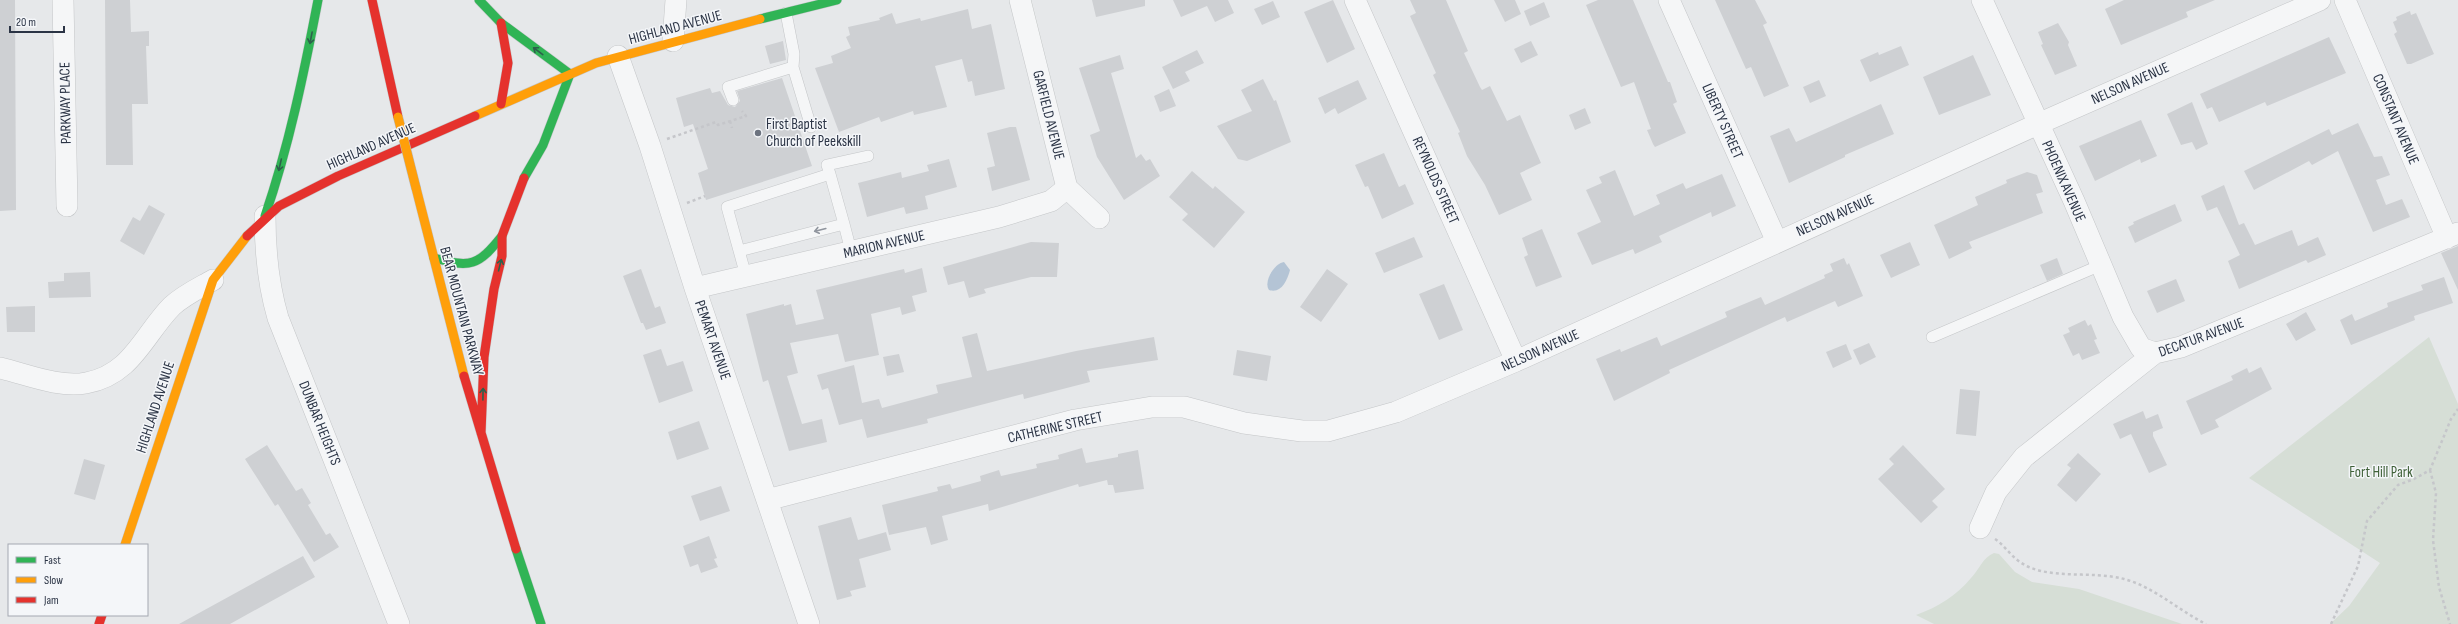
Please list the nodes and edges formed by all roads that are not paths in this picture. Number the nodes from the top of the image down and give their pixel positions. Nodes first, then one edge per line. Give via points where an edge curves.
1 (63, 0) edge
2 (318, 0) edge
3 (372, 0) edge
4 (479, 0) edge
5 (676, 0) edge
6 (838, 0) edge
7 (1020, 0) edge
8 (1355, 0) edge
9 (1669, 0) edge
10 (1982, 0) edge
11 (2320, 0) edge
12 (2345, 0) edge
13 (786, 13) junction
14 (501, 23) junction
15 (673, 41) junction
16 (618, 56) junction
17 (793, 67) junction
18 (570, 74) junction
19 (733, 100) dead end
20 (502, 104) junction
21 (2038, 124) junction
22 (811, 127) dead end
23 (868, 156) dead end
24 (830, 174) junction
25 (1067, 188) junction
26 (67, 206) dead end
27 (265, 216) junction
28 (1099, 218) dead end
29 (844, 224) junction
30 (502, 236) junction
31 (2452, 236) edge
32 (1777, 242) junction
33 (739, 251) junction
34 (852, 251) junction
35 (434, 258) junction
36 (2101, 265) junction
37 (746, 276) junction
38 (213, 280) junction
39 (695, 288) junction
40 (1932, 336) dead end
41 (2155, 353) junction
42 (1516, 361) junction
43 (0, 368) edge
44 (1347, 427) joint
45 (481, 433) junction
46 (767, 500) junction
47 (1980, 528) road end
48 (125, 544) edge
49 (399, 624) edge
50 (541, 624) edge
51 (809, 624) edge

1 - 26 street, PARKWAY PLACE
2 -> 27 main road via 300,92
3 - 35 main road, BEAR MOUNTAIN PARKWAY, bridge via 398,117
4 - 14 main road
5 - 15 street
6 - 13 main road, HIGHLAND AVENUE
7 - 25 street, GARFIELD AVENUE
8 - 42 street, REYNOLDS STREET
9 - 32 street, LIBERTY STREET
10 - 21 street, PHOENIX AVENUE
11 - 21 street, NELSON AVENUE
12 - 31 street, CONSTANT AVENUE
13 - 15 main road, HIGHLAND AVENUE
13 - 17 lane via 794,54
18 -> 14 main road
14 - 20 main road via 510,62
15 - 16 main road, HIGHLAND AVENUE
16 - 18 main road, HIGHLAND AVENUE
16 - 39 street, PEMART AVENUE via 650,146
17 - 19 lane via 728,87
17 - 22 lane
18 - 20 main road, HIGHLAND AVENUE
18 - 30 main road
20 - 27 main road, HIGHLAND AVENUE via 308,189
21 - 32 street, NELSON AVENUE
21 - 36 street, PHOENIX AVENUE
23 - 24 lane via 827,165
24 - 29 lane
24 - 33 lane via 727,208
25 - 28 street
25 - 34 street, MARION AVENUE via 1051,201 999,217
27 - 38 main road, HIGHLAND AVENUE via 228,258
27 - 49 street, DUNBAR HEIGHTS via 266,264 270,292 278,318
29 -> 33 lane
29 - 34 lane
30 - 35 main road via 488,255 474,265 459,266
45 -> 30 main road via 484,357 502,256
31 - 41 street, DECATUR AVENUE via 2181,347
32 - 42 street, NELSON AVENUE
33 - 37 lane
34 - 37 street, MARION AVENUE
35 - 45 main road, BEAR MOUNTAIN PARKWAY
36 - 40 lane
36 - 41 street, PHOENIX AVENUE via 2123,316 2141,348
37 - 39 street, MARION AVENUE
38 - 43 street via 183,297 172,307 136,355 111,374 86,383 62,383
38 - 48 main road, HIGHLAND AVENUE
39 - 46 street, PEMART AVENUE
41 - 47 street, DECATUR AVENUE via 2024,457 1996,492
42 - 44 street, NELSON AVENUE via 1396,412
44 - 46 street, CATHERINE STREET via 1328,431 1302,431 1244,423 1184,407 1152,407 1075,420
45 - 50 main road, BEAR MOUNTAIN PARKWAY
46 - 51 street, PEMART AVENUE

